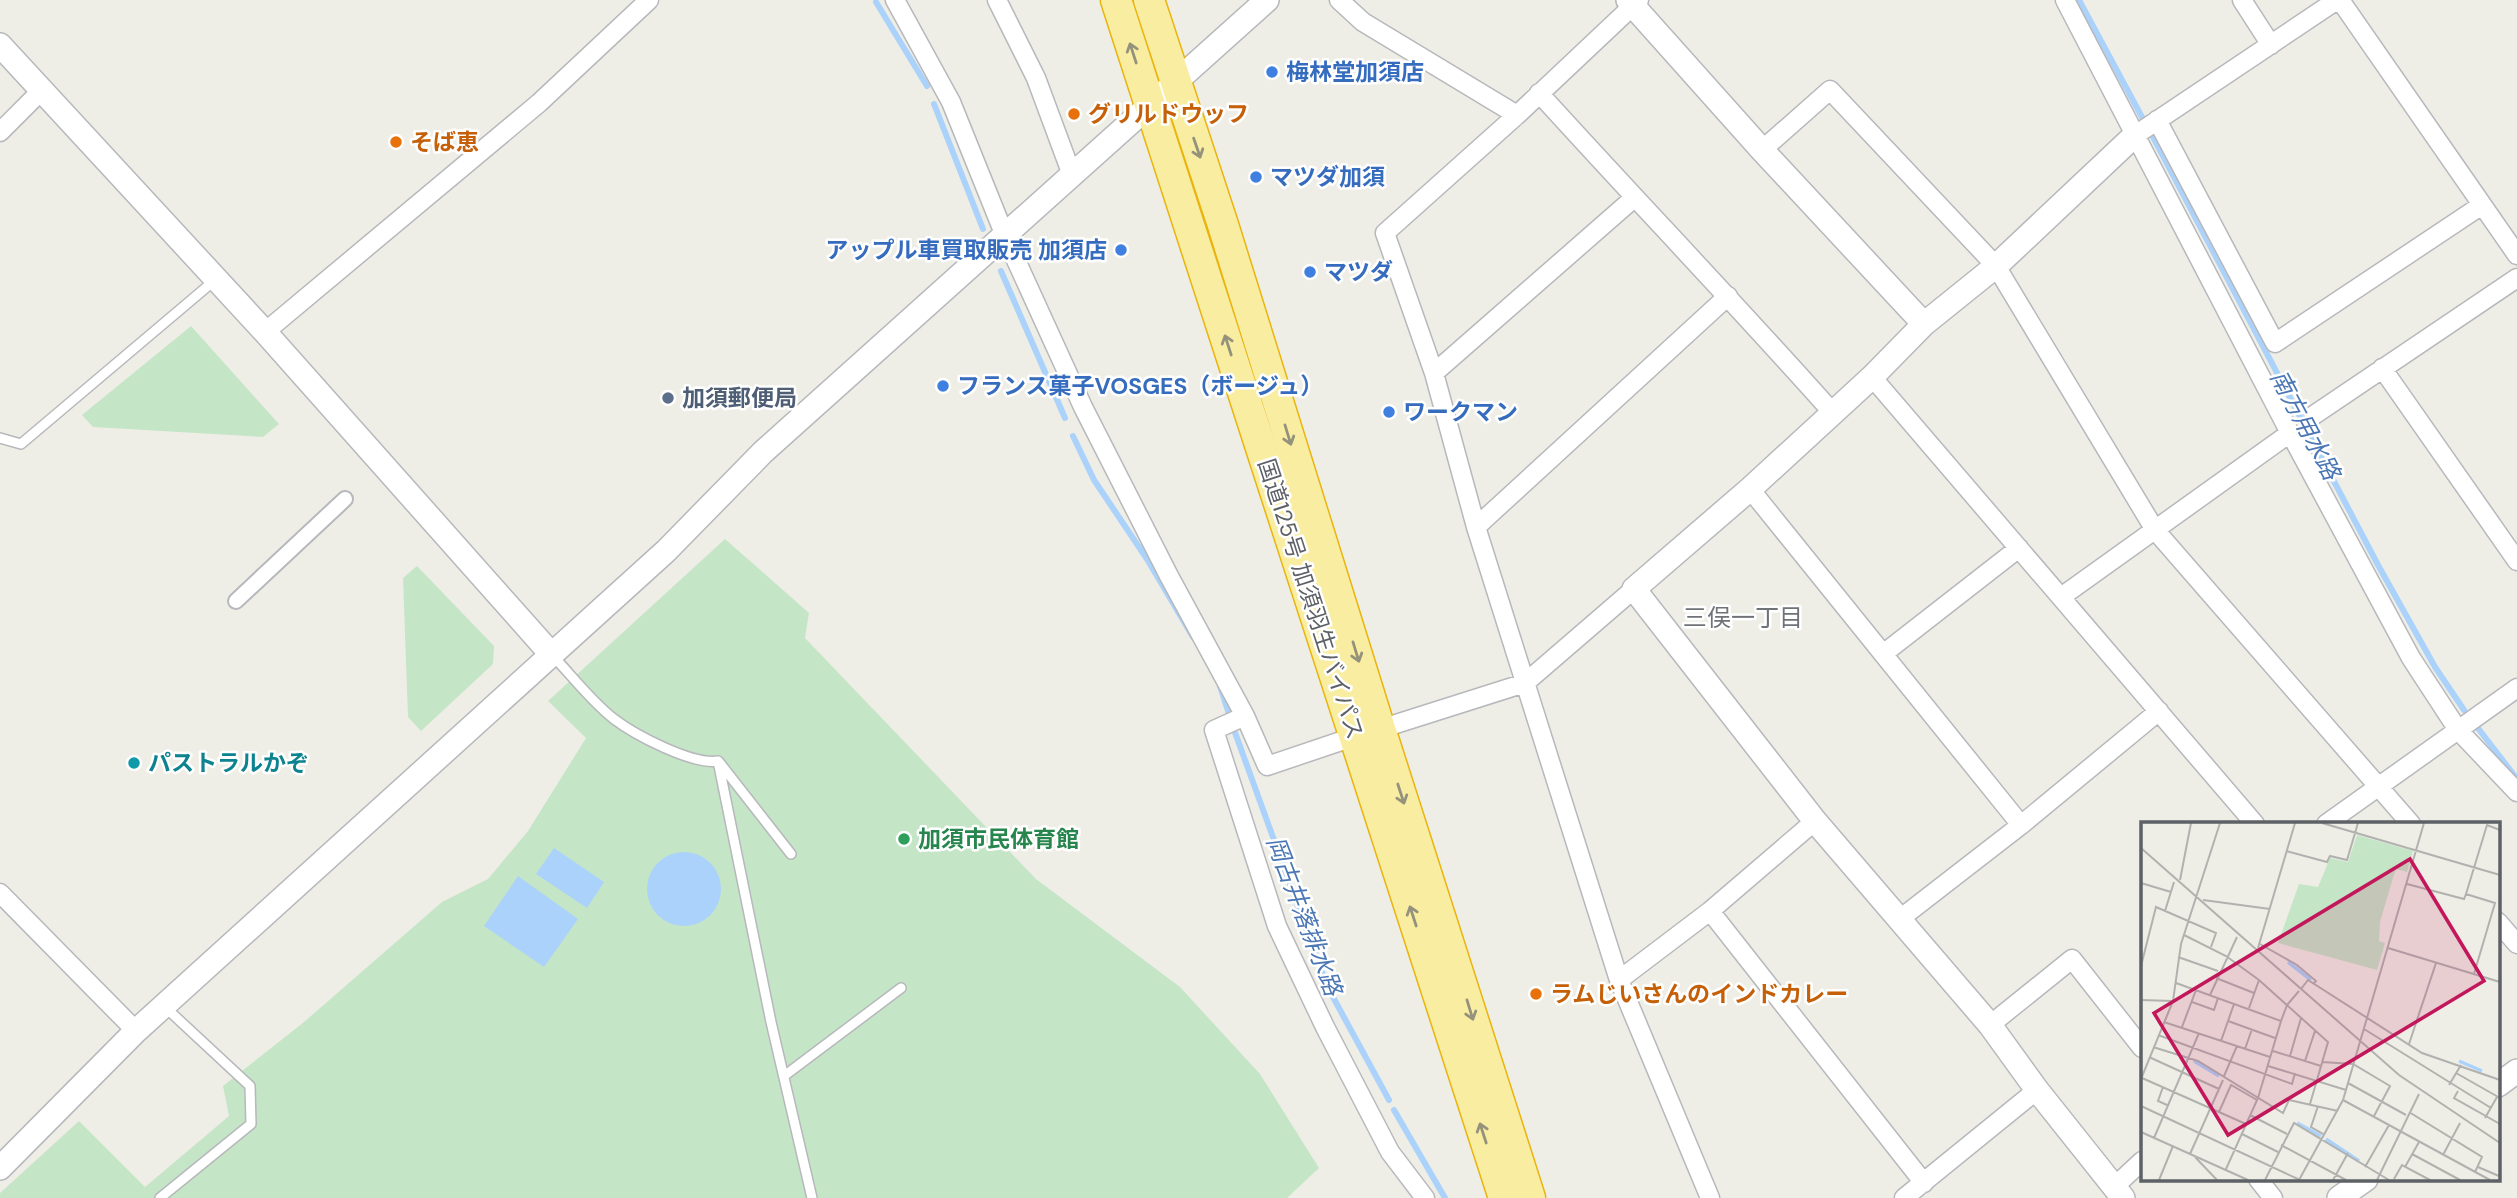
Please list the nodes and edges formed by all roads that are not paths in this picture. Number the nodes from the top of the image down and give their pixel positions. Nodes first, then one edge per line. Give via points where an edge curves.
1 (649, 0) edge
2 (895, 0) edge
3 (998, 0) edge
4 (1116, 0) edge
5 (1149, 0) edge
6 (1267, 0) edge
7 (1339, 0) edge
8 (2065, 0) edge
9 (2242, 0) edge
10 (2338, 0) edge
11 (1633, 2) edge
12 (0, 45) edge
13 (2271, 45) junction
14 (1175, 83) junction
15 (41, 90) junction
16 (1539, 93) junction
17 (1151, 106) junction
18 (1517, 115) junction
19 (2157, 120) junction
20 (0, 132) edge
21 (2134, 136) junction
22 (1762, 150) junction
23 (1072, 176) junction
24 (1634, 198) junction
25 (2482, 205) junction
26 (995, 244) junction
27 (2517, 255) edge
28 (1996, 266) junction
29 (2517, 278) edge
30 (216, 279) junction
31 (1728, 296) junction
32 (1924, 324) junction
33 (265, 332) junction
34 (2382, 368) junction
35 (1434, 373) junction
36 (1872, 377) junction
37 (1832, 412) junction
38 (2314, 415) dead end
39 (2290, 433) junction
40 (0, 438) edge
41 (1750, 489) junction
42 (345, 499) dead end
43 (1476, 527) junction
44 (2155, 530) junction
45 (2019, 548) junction
46 (2517, 561) edge
47 (1634, 589) junction
48 (2061, 597) junction
49 (236, 601) dead end
50 (1883, 654) junction
51 (552, 655) junction
52 (1525, 683) junction
53 (2517, 688) edge
54 (2159, 711) junction
55 (1234, 721) junction
56 (2458, 730) junction
57 (1368, 732) junction
58 (718, 761) junction
59 (2378, 786) junction
60 (2517, 792) edge
61 (1815, 821) junction
62 (2253, 822) edge
63 (2329, 822) edge
64 (2409, 822) edge
65 (2021, 825) junction
66 (791, 854) dead end
67 (0, 893) edge
68 (1710, 911) junction
69 (1900, 918) junction
70 (2500, 924) edge
71 (2517, 944) edge
72 (1619, 980) junction
73 (901, 988) dead end
74 (164, 1006) junction
75 (1990, 1025) junction
76 (136, 1031) junction
77 (2141, 1045) edge
78 (2517, 1071) edge
79 (784, 1076) junction
80 (2500, 1083) edge
81 (2037, 1090) junction
82 (2141, 1164) edge
83 (0, 1168) edge
84 (2259, 1180) edge
85 (2365, 1180) edge
86 (1924, 1183) junction
87 (2119, 1193) edge
88 (160, 1198) edge
89 (812, 1198) edge
90 (1425, 1198) edge
91 (1504, 1198) edge
92 (1530, 1198) edge
93 (1710, 1198) edge
94 (1905, 1198) edge
95 (2273, 1198) edge
96 (2339, 1198) edge

1 - 33 street via 539,103
2 - 26 street via 951,102
3 - 23 street via 1036,78
17 -> 4 highway, 国道125号 加須羽生バイパス
5 - 14 highway, 国道125号 加須羽生バイパス
6 - 14 street
7 - 18 street via 1363,22
8 - 21 street
9 - 13 street
10 - 13 street
10 - 25 street
11 - 16 street
11 - 22 street
12 - 15 street
13 - 19 street
14 - 17 street
14 -> 57 highway, 国道125号 加須羽生バイパス via 1227,239
15 - 20 street
15 - 30 street
16 - 18 street
16 - 24 street
17 - 23 street
57 -> 17 highway, 国道125号 加須羽生バイパス
18 - 35 street via 1385,233
19 - 21 street
19 - 25 street via 2275,343
21 - 28 street
21 - 39 street
22 - 28 street via 1830,90
22 - 32 street
23 - 26 street
24 - 31 street
24 - 35 street
25 - 27 street
26 - 51 street via 763,452 666,551
26 - 55 street via 1169,576
28 - 32 street
28 - 44 street
29 - 34 street
30 - 33 street
30 - 40 lane via 21,443
31 - 37 street
31 - 43 street
32 - 36 street
33 - 51 street
34 - 38 street
34 - 46 street
35 - 43 street
36 - 37 street
36 - 45 street
37 - 41 street
39 - 44 street
39 - 56 street via 2411,658
41 - 47 street
41 - 50 street
42 - 49 street
43 - 52 street
44 - 48 street
44 - 59 street
45 - 48 street
45 - 50 street
47 - 52 street
47 - 61 street
48 - 54 street
50 - 65 street
51 - 58 lane via 614,719 671,750
51 - 74 street
52 - 57 street
52 - 72 street
53 - 56 street
54 - 62 street
54 - 65 street
55 - 57 street via 1267,765
55 - 90 street via 1214,730 1277,926 1390,1152
56 - 59 street
56 - 60 street
91 -> 57 highway, 国道125号 加須羽生バイパス
57 -> 92 highway, 国道125号 加須羽生バイパス
58 - 66 lane
58 - 79 lane
59 - 63 street
59 - 64 street
61 - 68 street
61 - 69 street
65 - 69 street
67 - 76 street
68 - 72 street
68 - 86 street
69 - 75 street
70 - 71 street
72 - 93 street
73 - 79 lane
74 - 76 street
74 - 88 lane via 250,1086 251,1124
75 - 77 street via 2072,959
75 - 81 street
76 - 83 street
78 - 80 street
79 - 89 lane
81 - 86 street
81 - 87 street
82 - 87 street
84 - 95 street
85 - 96 street
86 - 94 street

